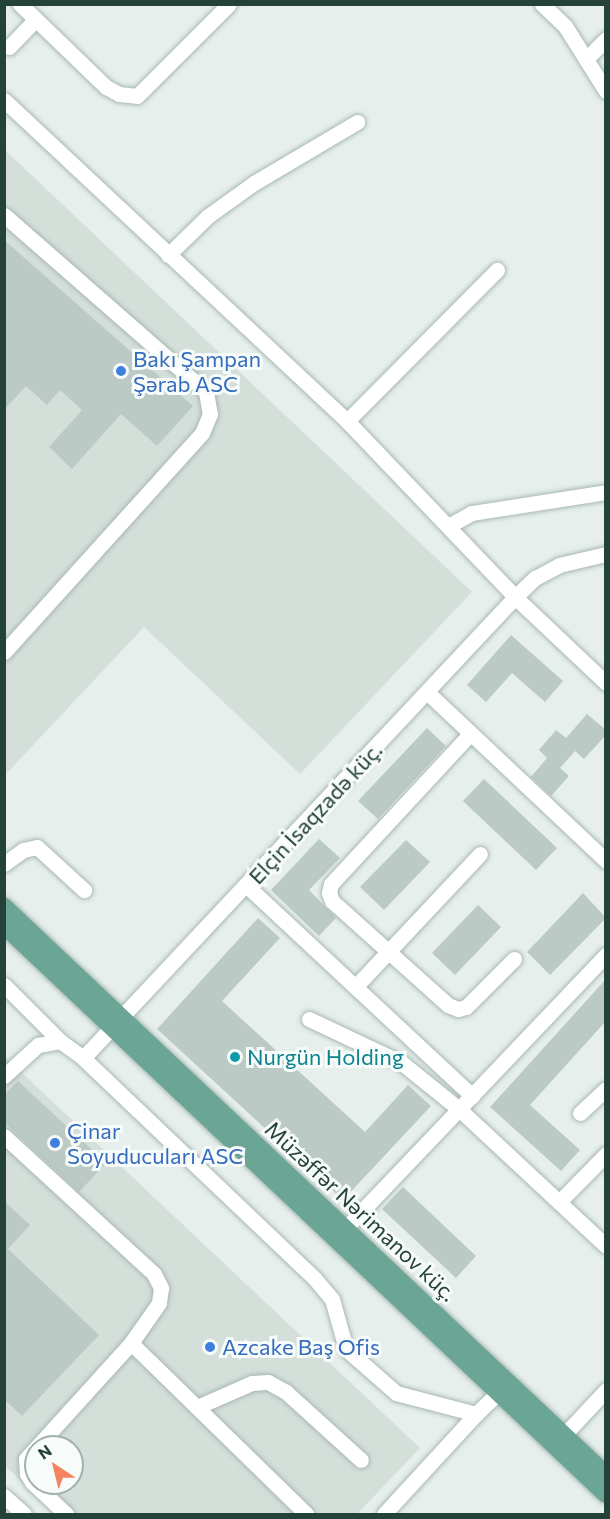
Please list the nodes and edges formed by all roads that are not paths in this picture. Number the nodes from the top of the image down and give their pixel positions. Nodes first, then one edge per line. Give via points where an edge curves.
1 (20, 4) edge
2 (229, 4) edge
3 (542, 4) edge
4 (35, 20) junction
5 (606, 39) edge
6 (9, 47) dead end
7 (588, 57) junction
8 (606, 91) edge
9 (4, 100) edge
10 (357, 122) dead end
11 (4, 215) edge
12 (168, 255) junction
13 (497, 270) dead end
14 (347, 421) junction
15 (606, 492) edge
16 (450, 525) junction
17 (606, 554) edge
18 (515, 597) junction
19 (4, 652) edge
20 (606, 683) edge
21 (428, 693) junction
22 (469, 735) junction
23 (480, 854) dead end
24 (606, 861) edge
25 (4, 864) edge
26 (247, 886) junction
27 (84, 890) dead end
28 (4, 907) edge
29 (4, 925) edge
30 (389, 952) junction
31 (606, 955) edge
32 (514, 959) dead end
33 (4, 985) edge
34 (356, 986) junction
35 (309, 1019) dead end
36 (118, 1023) junction
37 (60, 1041) junction
38 (83, 1058) junction
39 (4, 1077) edge
40 (606, 1089) edge
41 (472, 1096) junction
42 (459, 1109) junction
43 (580, 1113) dead end
44 (4, 1136) edge
45 (605, 1155) edge
46 (559, 1202) junction
47 (340, 1233) junction
48 (606, 1246) edge
49 (131, 1342) junction
50 (606, 1390) edge
51 (499, 1392) junction
52 (197, 1407) junction
53 (476, 1414) junction
54 (563, 1436) junction
55 (361, 1460) dead end
56 (606, 1475) edge
57 (606, 1494) edge
58 (4, 1496) edge
59 (24, 1515) edge
60 (66, 1515) edge
61 (306, 1515) edge
62 (384, 1515) edge

1 - 4 street
2 - 4 street via 137,96 119,94 106,87
3 - 7 street
4 - 6 street
5 - 7 street
7 - 8 street
9 - 12 street
10 - 12 street via 254,183 208,216
11 - 19 street via 206,392 210,414 202,433
12 - 14 street
13 - 14 street
14 - 16 street
15 - 16 street via 472,513
16 - 18 street
17 - 18 street, Elçin İsaqzadə küç. via 559,565 535,578
18 - 20 street
18 - 21 street, Elçin İsaqzadə küç.
21 - 22 street
21 - 26 street, Elçin İsaqzadə küç.
22 - 24 street
22 - 30 street via 331,884 332,901
23 - 30 street
25 - 27 street via 23,850 37,847
26 - 34 street
26 - 36 street, Elçin İsaqzadə küç.
28 - 36 main road
29 - 36 main road
30 - 32 street via 448,1005 459,1009 466,1007
30 - 34 street
31 - 41 street
33 - 37 street
34 - 41 street
35 - 42 street via 384,1051
36 - 38 street, Elçin İsaqzadə küç.
36 - 47 main road
37 - 38 street
37 - 39 street via 38,1045
38 - 53 street via 315,1279 332,1299 346,1349 396,1393
40 - 43 street
41 - 42 street
42 - 46 street
42 - 47 street
44 - 49 street via 154,1274 161,1288 159,1303
45 - 46 street
46 - 48 street
47 - 51 main road
47 - 54 main road, Müzəffər Nərimanov küç.
49 - 52 street
49 - 60 street via 26,1459 32,1482
50 - 54 street
51 - 53 street
51 - 57 main road
52 - 55 street via 252,1383 268,1382 286,1392
52 - 61 street
53 - 62 street
54 - 56 main road, Müzəffər Nərimanov küç.
58 - 59 street

